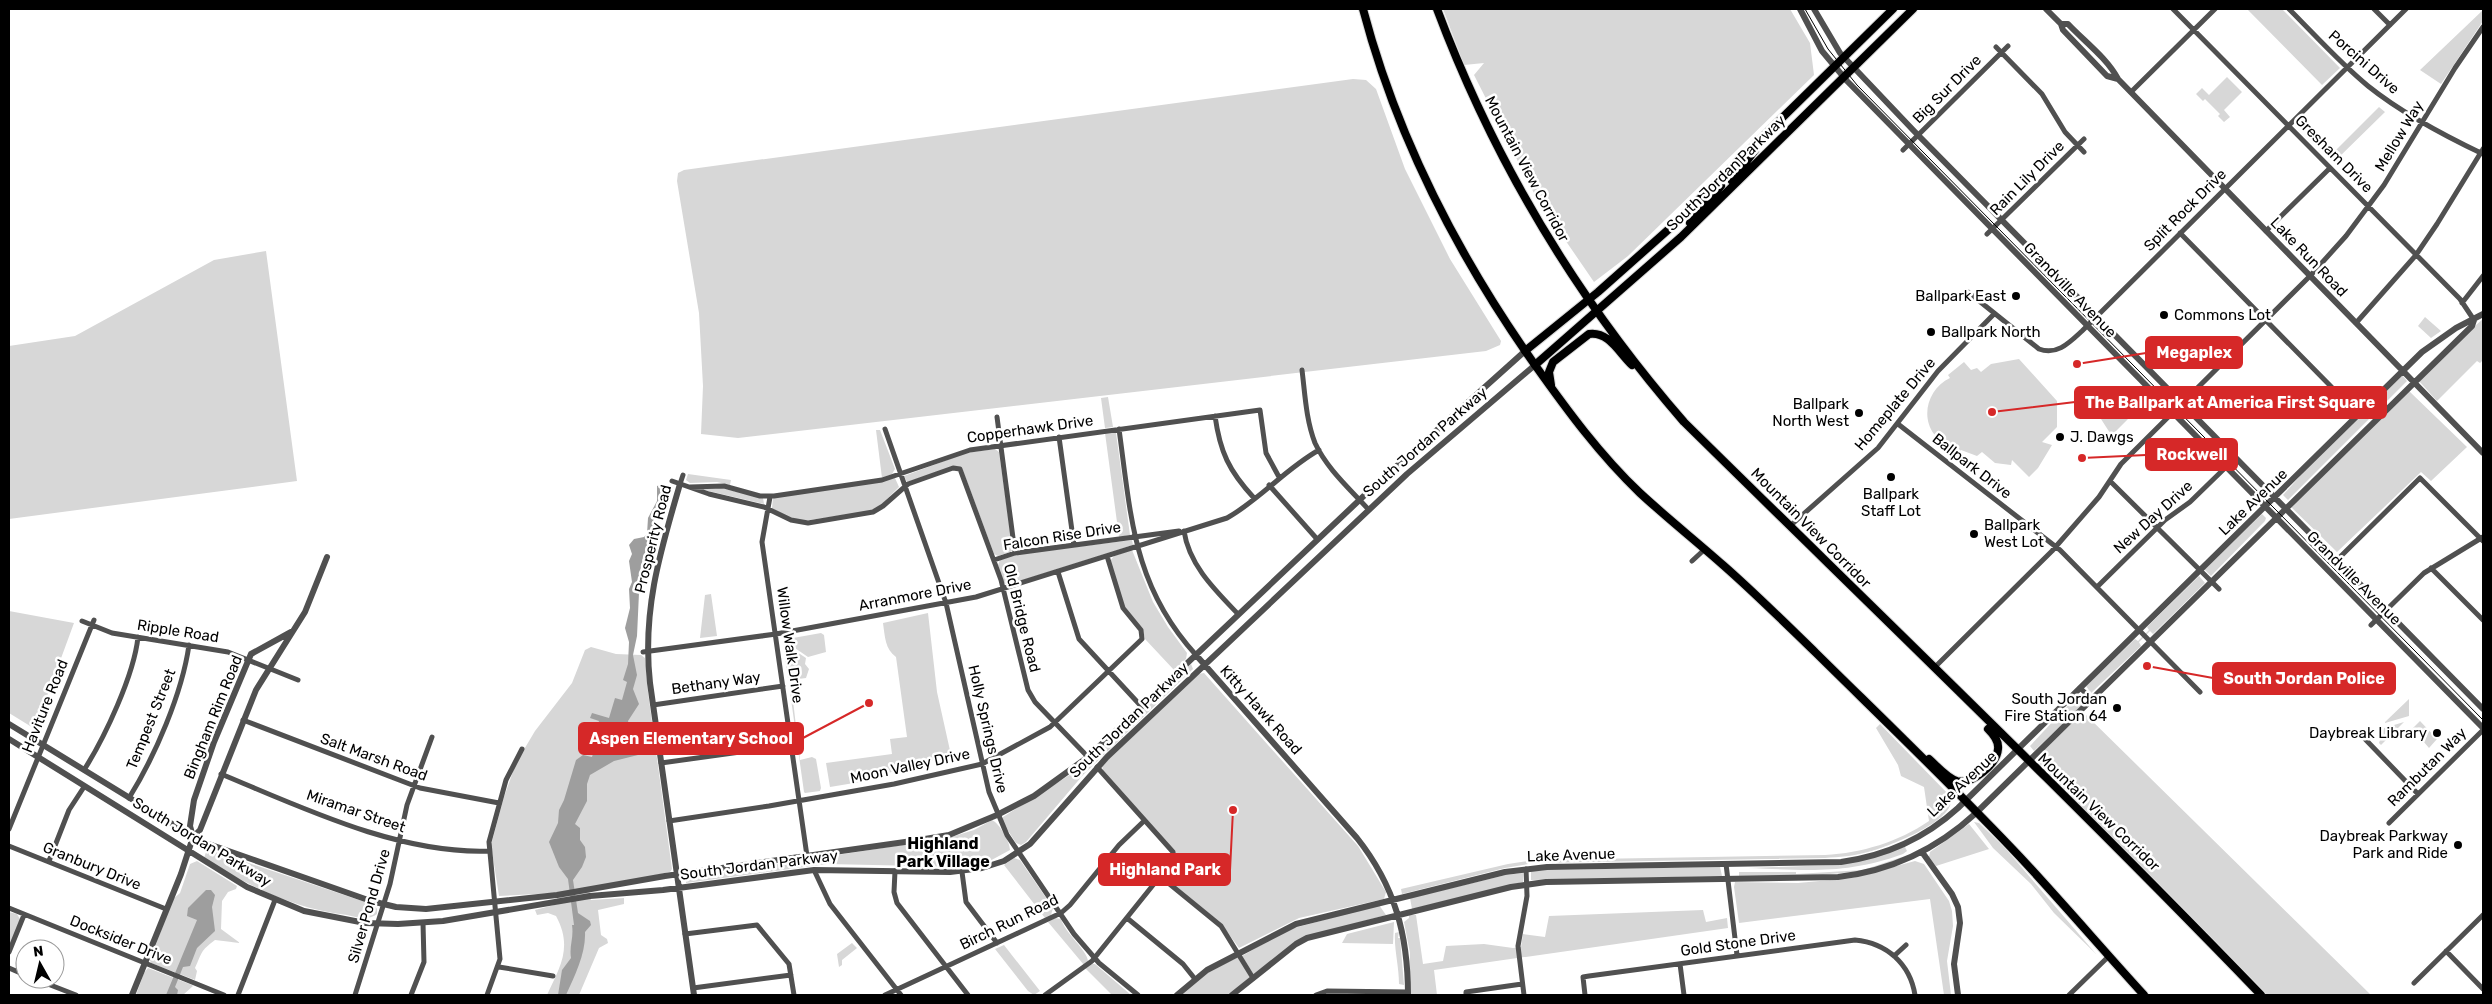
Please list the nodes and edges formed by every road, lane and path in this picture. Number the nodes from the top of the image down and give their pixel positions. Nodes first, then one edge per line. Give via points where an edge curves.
1 (1363, 9) edge
2 (1437, 9) edge
3 (1800, 9) edge
4 (1814, 9) edge
5 (1893, 9) edge
6 (1913, 9) edge
7 (2046, 9) edge
8 (2173, 9) edge
9 (2216, 9) edge
10 (2289, 9) edge
11 (2374, 9) edge
12 (2406, 9) edge
13 (2390, 25) junction
14 (2483, 27) edge
15 (2194, 30) junction
16 (2008, 46) dead end
17 (1996, 47) dead end
18 (2001, 53) junction
19 (1844, 57) junction
20 (1834, 67) junction
21 (1853, 68) junction
22 (2347, 68) junction
23 (1844, 77) junction
24 (1953, 90) dead end
25 (2131, 92) junction
26 (1959, 95) junction
27 (2422, 122) junction
28 (2288, 126) junction
29 (1918, 135) junction
30 (2084, 139) dead end
31 (1909, 144) junction
32 (2077, 145) junction
33 (1903, 150) dead end
34 (2084, 152) dead end
35 (2482, 152) edge
36 (2330, 168) junction
37 (1724, 186) junction
38 (2224, 188) junction
39 (2369, 207) junction
40 (2002, 220) junction
41 (1992, 229) junction
42 (2266, 231) junction
43 (2180, 233) junction
44 (1987, 234) dead end
45 (2416, 255) junction
46 (2310, 276) junction
47 (2483, 276) edge
48 (1968, 292) dead end
49 (1588, 298) junction
50 (2462, 303) junction
51 (1598, 311) junction
52 (1994, 314) junction
53 (2483, 314) edge
54 (2096, 316) junction
55 (2265, 320) junction
56 (2474, 320) junction
57 (2356, 323) junction
58 (2087, 325) junction
59 (1525, 352) junction
60 (1535, 365) junction
61 (1302, 370) dead end
62 (2403, 371) junction
63 (1641, 372) junction
64 (2413, 381) junction
65 (1558, 396) junction
66 (2181, 403) junction
67 (2173, 412) junction
68 (2359, 415) junction
69 (1215, 416) junction
70 (996, 417) dead end
71 (1898, 424) junction
72 (885, 429) dead end
73 (1118, 429) junction
74 (1058, 437) junction
75 (1000, 446) junction
76 (1319, 450) junction
77 (2483, 452) edge
78 (2226, 467) junction
79 (959, 468) joint
80 (901, 474) junction
81 (683, 475) dead end
82 (1279, 477) junction
83 (672, 481) dead end
84 (2110, 481) junction
85 (680, 484) junction
86 (1269, 485) junction
87 (905, 486) junction
88 (690, 487) junction
89 (770, 497) junction
90 (1254, 498) junction
91 (2275, 498) junction
92 (1360, 499) junction
93 (2266, 506) junction
94 (767, 508) junction
95 (2285, 508) junction
96 (1369, 510) junction
97 (2276, 516) junction
98 (1790, 526) junction
99 (2157, 527) junction
100 (1184, 531) junction
101 (1134, 536) junction
102 (1317, 539) junction
103 (2482, 539) edge
104 (1074, 545) junction
105 (2056, 546) junction
106 (1137, 547) junction
107 (1705, 549) junction
108 (329, 550) dead end
109 (1015, 552) junction
110 (1107, 556) junction
111 (327, 557) joint
112 (994, 560) junction
113 (2337, 560) junction
114 (1692, 562) dead end
115 (2431, 568) junction
116 (2200, 570) junction
117 (1058, 572) junction
118 (2210, 581) junction
119 (2097, 587) junction
120 (1003, 588) junction
121 (2218, 589) dead end
122 (946, 603) junction
123 (2386, 610) junction
124 (1238, 614) junction
125 (2377, 619) junction
126 (2483, 620) edge
127 (82, 621) dead end
128 (92, 622) junction
129 (2371, 625) dead end
130 (294, 629) junction
131 (1895, 630) junction
132 (2139, 630) junction
133 (776, 634) junction
134 (138, 637) junction
135 (2150, 641) junction
136 (189, 645) junction
137 (645, 652) junction
138 (1196, 655) junction
139 (248, 659) junction
140 (1205, 665) junction
141 (268, 668) junction
142 (1934, 668) junction
143 (1108, 672) junction
144 (298, 680) dead end
145 (783, 686) junction
146 (2080, 688) junction
147 (2200, 692) dead end
148 (2091, 698) junction
149 (653, 705) junction
150 (1141, 706) junction
151 (2483, 709) edge
152 (243, 720) junction
153 (1055, 722) junction
154 (9, 724) edge
155 (1891, 727) junction
156 (2483, 729) edge
157 (432, 737) dead end
158 (9, 739) edge
159 (2365, 739) dead end
160 (44, 745) junction
161 (792, 745) junction
162 (522, 749) dead end
163 (2017, 750) junction
164 (1088, 757) junction
165 (38, 758) junction
166 (661, 762) junction
167 (2028, 762) junction
168 (982, 764) junction
169 (1097, 767) junction
170 (84, 770) junction
171 (221, 774) junction
172 (414, 786) junction
173 (84, 787) junction
174 (2418, 794) junction
175 (129, 798) junction
176 (800, 801) junction
177 (1965, 801) junction
178 (499, 803) junction
179 (1976, 813) junction
180 (997, 814) junction
181 (668, 821) junction
182 (1144, 821) junction
183 (2389, 823) dead end
184 (9, 829) edge
185 (193, 837) junction
186 (400, 841) junction
187 (9, 846) edge
188 (189, 851) junction
189 (488, 851) junction
190 (1922, 852) junction
191 (1018, 853) junction
192 (808, 856) junction
193 (49, 861) junction
194 (1726, 864) junction
195 (1526, 869) junction
196 (814, 870) junction
197 (895, 870) junction
198 (962, 872) junction
199 (676, 875) junction
200 (1161, 877) junction
201 (1726, 879) junction
202 (1527, 884) junction
203 (679, 888) junction
204 (589, 893) junction
205 (558, 898) junction
206 (1393, 899) junction
207 (275, 900) junction
208 (495, 900) junction
209 (384, 905) junction
210 (9, 908) edge
211 (166, 908) junction
212 (497, 913) junction
213 (1060, 913) junction
214 (24, 915) junction
215 (1398, 915) junction
216 (2483, 915) edge
217 (1127, 918) junction
218 (378, 923) junction
219 (423, 923) junction
220 (685, 934) junction
221 (997, 943) junction
222 (1906, 944) dead end
223 (2446, 951) junction
224 (9, 952) edge
225 (1238, 954) junction
226 (1737, 956) junction
227 (1894, 956) junction
228 (2109, 956) junction
229 (1094, 958) junction
230 (144, 963) junction
231 (1680, 964) junction
232 (498, 967) junction
233 (946, 967) junction
234 (791, 975) junction
235 (553, 976) dead end
236 (1253, 978) junction
237 (1195, 979) junction
238 (2414, 983) dead end
239 (1522, 984) junction
240 (61, 989) edge
241 (896, 989) junction
242 (2483, 989) edge
243 (693, 992) edge
244 (1408, 993) edge
245 (1466, 994) edge
246 (76, 995) edge
247 (132, 995) edge
248 (224, 995) edge
249 (238, 995) edge
250 (355, 995) edge
251 (412, 995) edge
252 (487, 995) edge
253 (794, 995) edge
254 (885, 995) edge
255 (901, 995) edge
256 (968, 995) edge
257 (1044, 995) edge
258 (1138, 995) edge
259 (1177, 995) edge
260 (1232, 995) edge
261 (1316, 995) edge
262 (1524, 995) edge
263 (1585, 995) edge
264 (1684, 995) edge
265 (1915, 995) edge
266 (1958, 995) edge
267 (2069, 995) edge
268 (2144, 995) edge
269 (2261, 995) edge

1 - 59 main road via 1384,78 1425,180 1468,263
2 - 49 main road, Mountain View Corridor via 1456,59 1515,182
3 - 20 street, Grandville Avenue
4 - 19 street, Grandville Avenue via 1829,38
5 - 19 main road, South Jordan Parkway
6 - 21 main road, South Jordan Parkway
7 - 25 street, Lake Run Road via 2108,76 2118,79
8 - 15 street, Gresham Drive
9 - 15 street
10 - 22 street, Porcini Drive
11 - 13 street
12 - 13 street, Split Rock Drive
13 - 22 street, Split Rock Drive
14 - 27 street, Mellow Way
15 - 25 street
15 - 28 street, Gresham Drive
16 - 18 street, Big Sur Drive
17 - 18 street
18 - 26 street, Big Sur Drive
18 - 32 street via 2042,94 2065,132
19 - 20 main road, South Jordan Parkway
19 - 21 street, Grandville Avenue
20 - 23 street, Grandville Avenue
20 - 37 main road, South Jordan Parkway via 1767,134
21 - 23 main road, South Jordan Parkway
21 - 29 street, Grandville Avenue
22 - 27 street, Porcini Drive via 2380,95
22 - 28 street, Split Rock Drive
23 - 31 street, Grandville Avenue
23 - 37 main road, South Jordan Parkway
24 - 26 street
25 - 38 street, Lake Run Road
26 - 29 street, Big Sur Drive
27 - 35 street, Porcini Drive
27 - 39 street, Mellow Way
28 - 36 street, Gresham Drive
28 - 38 street, Split Rock Drive
29 - 31 street, Big Sur Drive
29 - 40 street, Grandville Avenue
30 - 32 street, Rain Lily Drive
31 - 33 street, Big Sur Drive
31 - 41 street, Grandville Avenue
32 - 34 street
32 - 40 street, Rain Lily Drive
35 - 45 street
36 - 39 street, Gresham Drive
36 - 42 street
37 - 49 main road, South Jordan Parkway
37 - 51 main road, South Jordan Parkway via 1681,237
38 - 42 street, Lake Run Road
38 - 43 street, Split Rock Drive
39 - 45 street, Gresham Drive
39 - 46 street, Mellow Way
40 - 41 street, Rain Lily Drive
40 - 54 street, Grandville Avenue
41 - 44 street, Rain Lily Drive
41 - 58 street, Grandville Avenue
42 - 46 street, Lake Run Road
43 - 54 street, Split Rock Drive
43 - 55 street
45 - 50 street, Gresham Drive
45 - 57 street
46 - 55 street, Mellow Way
46 - 57 street, Lake Run Road
47 - 50 street
48 - 52 street, Split Rock Drive
49 - 51 main road, Mountain View Corridor
49 - 59 main road, South Jordan Parkway
50 - 56 street, Gresham Drive
51 - 60 main road, South Jordan Parkway
51 - 63 main road, Mountain View Corridor
52 - 58 street, Split Rock Drive via 2036,347 2047,351 2062,347
52 - 71 street, Homeplate Drive via 1938,371
53 - 56 street, Lake Avenue
54 - 58 street, Split Rock Drive
54 - 66 street, Grandville Avenue
55 - 66 street, Mellow Way
55 - 68 street
56 - 62 street, Lake Avenue via 2439,339
56 - 64 street, Lake Avenue via 2472,326
57 - 62 street, Lake Run Road
58 - 67 street, Grandville Avenue
59 - 60 main road
59 - 92 street, South Jordan Parkway
60 - 65 main road
60 - 96 street, South Jordan Parkway via 1432,451
61 - 76 street via 1309,423
62 - 64 street, Lake Run Road
62 - 68 street, Lake Avenue
63 - 65 main road via 1606,336 1589,334 1552,365 1550,378
63 - 98 main road, Mountain View Corridor via 1684,422
64 - 77 street, Lake Run Road
64 - 95 street, Lake Avenue
65 - 107 main road via 1597,447 1640,492
66 - 67 street, Mellow Way
66 - 91 street, Grandville Avenue
67 - 78 street, Grandville Avenue
67 - 84 street, Mellow Way via 2121,464
68 - 91 street, Lake Avenue
69 - 73 street, Copperhawk Drive
69 - 82 street, Copperhawk Drive via 1260,410 1266,452
69 - 90 street via 1227,463
70 - 75 street
71 - 98 street, Homeplate Drive via 1874,453
71 - 105 street, Ballpark Drive
72 - 80 street, Holly Springs Drive
73 - 74 street, Copperhawk Drive
73 - 101 street, Kitty Hawk Road
74 - 75 street, Copperhawk Drive
74 - 104 street
75 - 80 street, Copperhawk Drive via 966,451
75 - 109 street
76 - 82 street, Arranmore Drive
76 - 92 street
78 - 93 street, Grandville Avenue
78 - 99 street, New Day Drive via 2190,502
79 - 87 street, Copperhawk Drive
79 - 112 street, Old Bridge Road
80 - 87 street, Holly Springs Drive
80 - 89 street, Copperhawk Drive via 874,482
81 - 85 street, Prosperity Road
82 - 86 street, Arranmore Drive
83 - 85 street, Copperhawk Drive
84 - 99 street
84 - 105 street, Mellow Way
85 - 88 street, Copperhawk Drive
85 - 137 street, Prosperity Road via 653,582
86 - 90 street, Arranmore Drive
86 - 102 street
87 - 94 street, Copperhawk Drive via 884,506 866,515 804,523
87 - 122 street, Holly Springs Drive
88 - 89 street, Copperhawk Drive via 724,486
88 - 94 street, Copperhawk Drive
89 - 94 street, Willow Walk Drive
90 - 100 street, Arranmore Drive via 1218,522
91 - 93 street, Lake Avenue
91 - 95 street, Grandville Avenue
92 - 96 street
92 - 102 street, South Jordan Parkway
93 - 97 street, Grandville Avenue
93 - 116 street, Lake Avenue
94 - 133 street, Willow Walk Drive via 762,542
95 - 97 street, Lake Avenue
95 - 113 street, Grandville Avenue
96 - 140 street, South Jordan Parkway
97 - 118 street, Lake Avenue
97 - 125 street, Grandville Avenue
98 - 131 main road, Mountain View Corridor
99 - 116 street
99 - 119 street, New Day Drive
100 - 101 street, Arranmore Drive
100 - 106 street, Arranmore Drive
100 - 124 street via 1196,564
101 - 104 street, Falcon Rise Drive
101 - 106 street, Kitty Hawk Road
102 - 124 street, South Jordan Parkway
103 - 113 street via 2420,478
103 - 115 street
104 - 109 street, Falcon Rise Drive
105 - 119 street, Ballpark Drive
105 - 142 street, Mellow Way
106 - 110 street, Arranmore Drive
106 - 138 street, Kitty Hawk Road via 1163,611
107 - 114 street
107 - 155 main road
108 - 111 street, Bingham Rim Road
109 - 112 street, Falcon Rise Drive
110 - 117 street, Arranmore Drive
110 - 143 street, Moon Valley Drive via 1123,608 1143,636
111 - 130 street, Bingham Rim Road via 309,603
112 - 120 street, Old Bridge Road
113 - 123 street, Grandville Avenue
115 - 123 street
115 - 126 street
116 - 118 street
116 - 132 street, Lake Avenue
117 - 120 street, Arranmore Drive
117 - 143 street via 1076,635
118 - 121 street
118 - 135 street, Lake Avenue
119 - 132 street, Ballpark Drive
120 - 122 street, Arranmore Drive
120 - 153 street, Old Bridge Road via 1027,686 1035,702
122 - 133 street, Arranmore Drive
122 - 168 street, Holly Springs Drive
123 - 125 street
123 - 151 street, Grandville Avenue
124 - 138 street, South Jordan Parkway
125 - 129 street
125 - 156 street, Grandville Avenue
127 - 128 street, Ripple Road
128 - 134 street, Ripple Road via 107,632
128 - 160 street, Haviture Road
130 - 139 street, Bingham Rim Road via 256,649
130 - 141 street, Bingham Rim Road
131 - 142 main road, Mountain View Corridor
131 - 155 main road via 1922,663 1993,734 1998,750 1994,759 1975,778 1960,782
132 - 135 street, Ballpark Drive
132 - 146 street, Lake Avenue
133 - 137 street, Arranmore Drive
133 - 145 street, Willow Walk Drive
134 - 136 street, Ripple Road
134 - 170 street via 134,660 102,741
135 - 147 street, Ballpark Drive
135 - 148 street, Lake Avenue
136 - 139 street, Ripple Road
136 - 175 street, Tempest Street via 182,680 148,764
137 - 149 street, Prosperity Road
138 - 140 street, Kitty Hawk Road
138 - 150 street, South Jordan Parkway
139 - 141 street, Ripple Road
139 - 185 street, Bingham Rim Road via 194,800 190,826
140 - 169 street, South Jordan Parkway
140 - 206 street, Kitty Hawk Road via 1360,842 1380,870
141 - 144 street, Ripple Road
141 - 152 street, Bingham Rim Road
142 - 163 main road, Mountain View Corridor
143 - 150 street
143 - 153 street, Moon Valley Drive
145 - 149 street, Bethany Way
145 - 161 street, Willow Walk Drive
146 - 148 street
146 - 163 street, Lake Avenue
148 - 167 street, Lake Avenue
149 - 166 street, Prosperity Road
150 - 164 street, South Jordan Parkway
152 - 171 street, Bingham Rim Road
152 - 172 street, Salt Marsh Road
153 - 164 street, Old Bridge Road
153 - 168 street, Moon Valley Drive
154 - 160 street, South Jordan Parkway
155 - 177 main road
156 - 174 street, Rambutan Way
157 - 172 street, Silver Pond Drive
158 - 165 street, South Jordan Parkway
159 - 174 street
160 - 165 street, Haviture Road
160 - 170 street, South Jordan Parkway
161 - 166 street
161 - 176 street, Willow Walk Drive
162 - 178 street via 515,759
163 - 167 main road, Mountain View Corridor
163 - 177 street, Lake Avenue
164 - 180 street, South Jordan Parkway via 1034,796
165 - 173 street, South Jordan Parkway
165 - 184 street, Haviture Road
166 - 181 street, Prosperity Road
167 - 179 street, Lake Avenue
167 - 269 main road, Mountain View Corridor via 2120,850
168 - 176 street, Moon Valley Drive
168 - 180 street, Holly Springs Drive
169 - 182 street
169 - 191 street, South Jordan Parkway via 1034,840
170 - 175 street, South Jordan Parkway
171 - 185 street, Bingham Rim Road via 200,830
171 - 186 street, Miramar Street
172 - 178 street, Salt Marsh Road
172 - 186 street, Silver Pond Drive
173 - 188 street, South Jordan Parkway
173 - 193 street via 69,810
174 - 183 street, Rambutan Way
175 - 185 street, South Jordan Parkway
176 - 181 street, Moon Valley Drive
176 - 192 street, Willow Walk Drive
177 - 179 main road
177 - 194 street, Lake Avenue via 1921,835 1875,855 1829,863
178 - 189 street
179 - 190 street, Lake Avenue
179 - 228 main road
180 - 191 street, Holly Springs Drive
180 - 192 street, South Jordan Parkway via 949,835
181 - 199 street, Prosperity Road
182 - 200 street via 1173,852 1174,857
182 - 213 street, Birch Run Road
185 - 188 street, Bingham Rim Road
185 - 209 street, South Jordan Parkway
186 - 189 street, Miramar Street via 458,851
186 - 209 street, Silver Pond Drive
187 - 193 street, Granbury Drive
188 - 207 street, South Jordan Parkway via 238,883
188 - 211 street, Bingham Rim Road
189 - 208 street
190 - 201 street, Lake Avenue via 1879,869 1845,876
190 - 266 street via 1958,907 1960,923 1954,960
191 - 198 street, South Jordan Parkway via 990,866
191 - 213 street, Holly Springs Drive
192 - 199 street, South Jordan Parkway
193 - 211 street, Granbury Drive
194 - 195 street, Lake Avenue
194 - 201 street
195 - 202 street
195 - 206 street, Lake Avenue
196 - 197 street, South Jordan Parkway
196 - 203 street, South Jordan Parkway
196 - 241 street via 830,904
197 - 198 street, South Jordan Parkway
197 - 233 street via 897,904
198 - 221 street via 966,902
199 - 203 street, Prosperity Road
199 - 204 street, South Jordan Parkway
200 - 217 street
200 - 225 street via 1221,926
201 - 202 street, Lake Avenue
201 - 226 street
202 - 215 street, Lake Avenue
202 - 239 street via 1518,940
203 - 204 street, South Jordan Parkway
203 - 220 street, Prosperity Road
204 - 205 street, South Jordan Parkway
205 - 208 street, South Jordan Parkway
205 - 212 street, South Jordan Parkway
206 - 215 street, Kitty Hawk Road
206 - 225 street, Lake Avenue via 1296,924
207 - 218 street, South Jordan Parkway via 324,916
207 - 249 street
208 - 209 street, South Jordan Parkway via 426,909
208 - 212 street
209 - 218 street, Silver Pond Drive
210 - 214 street, Docksider Drive
211 - 230 street, Bingham Rim Road
212 - 219 street, South Jordan Parkway
212 - 232 street
213 - 221 street, Birch Run Road
213 - 229 street, Holly Springs Drive
214 - 224 street
214 - 230 street, Docksider Drive
215 - 236 street, Lake Avenue via 1303,940
215 - 244 street, Kitty Hawk Road via 1406,945
216 - 223 street
217 - 229 street
217 - 237 street via 1180,961
218 - 219 street, South Jordan Parkway
218 - 250 street, Silver Pond Drive
219 - 251 street via 425,958
220 - 234 street via 757,925 789,964
220 - 243 street, Prosperity Road
221 - 233 street, Birch Run Road
222 - 227 street
223 - 238 street
223 - 242 street
225 - 236 street
225 - 237 street, Lake Avenue
226 - 227 street, Gold Stone Drive via 1855,940 1874,944
226 - 231 street, Gold Stone Drive
227 - 265 street, Gold Stone Drive via 1908,972
228 - 267 street
228 - 268 main road
229 - 257 street
229 - 258 street, Holly Springs Drive
230 - 247 street, Bingham Rim Road
230 - 248 street, Docksider Drive
231 - 263 street, Gold Stone Drive via 1583,977
231 - 264 street
232 - 235 street
232 - 252 street
233 - 241 street, Birch Run Road
233 - 256 street
234 - 243 street
234 - 253 street
236 - 260 street, Lake Avenue
237 - 259 street, Lake Avenue
239 - 245 street
239 - 262 street
240 - 246 street
241 - 254 street, Birch Run Road
241 - 255 street
244 - 261 street via 1327,990

